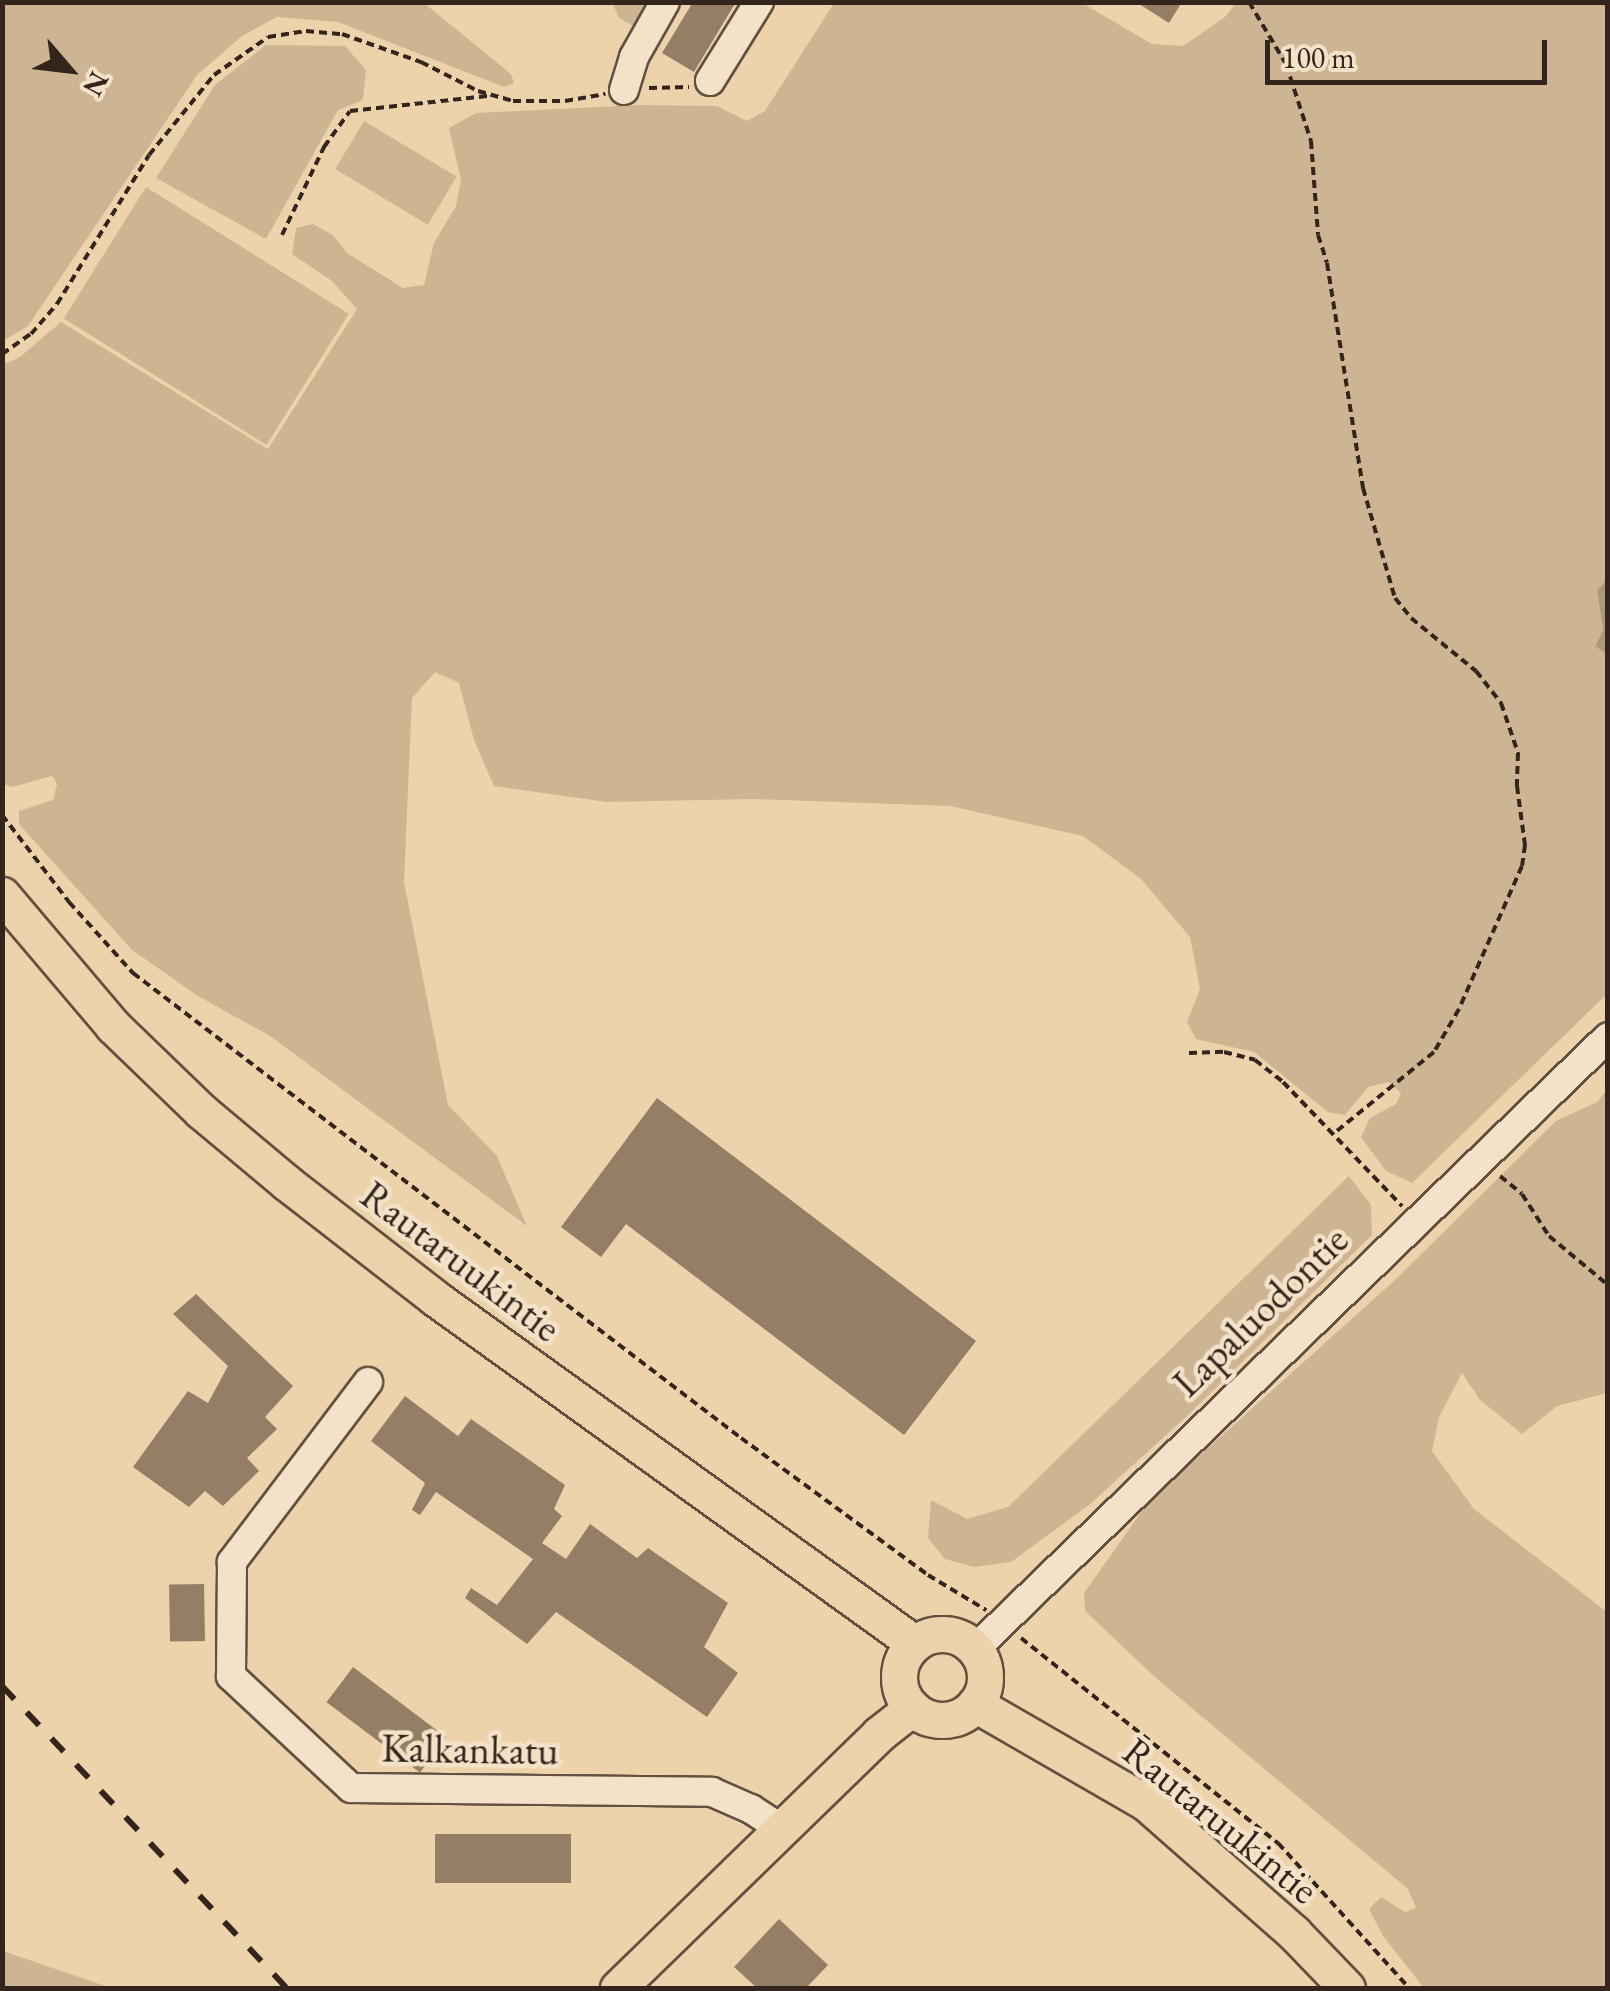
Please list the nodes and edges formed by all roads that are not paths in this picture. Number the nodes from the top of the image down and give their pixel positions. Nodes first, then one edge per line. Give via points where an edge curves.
1 (665, 2) edge
2 (759, 2) edge
3 (710, 81) road end
4 (624, 90) road end
5 (2, 895) edge
6 (1608, 1037) edge
7 (368, 1382) dead end
8 (914, 1643) junction
9 (975, 1649) junction
10 (975, 1704) junction
11 (912, 1708) junction
12 (783, 1830) junction
13 (618, 1988) edge
14 (1347, 1988) edge

1 - 4 street via 634,56
2 - 3 street
5 - 8 main road, Rautaruukintie via 113,1026 287,1183 435,1298
6 - 9 street, Lapaluodontie
7 - 12 street, Kalkankatu via 232,1562 231,1676 351,1788 712,1792
8 - 9 main road via 952,1634
8 - 11 main road via 899,1682
9 - 10 main road via 985,1676
10 - 11 main road via 951,1719
10 - 14 main road, Rautaruukintie via 1146,1802
11 - 12 main road
12 - 13 main road

